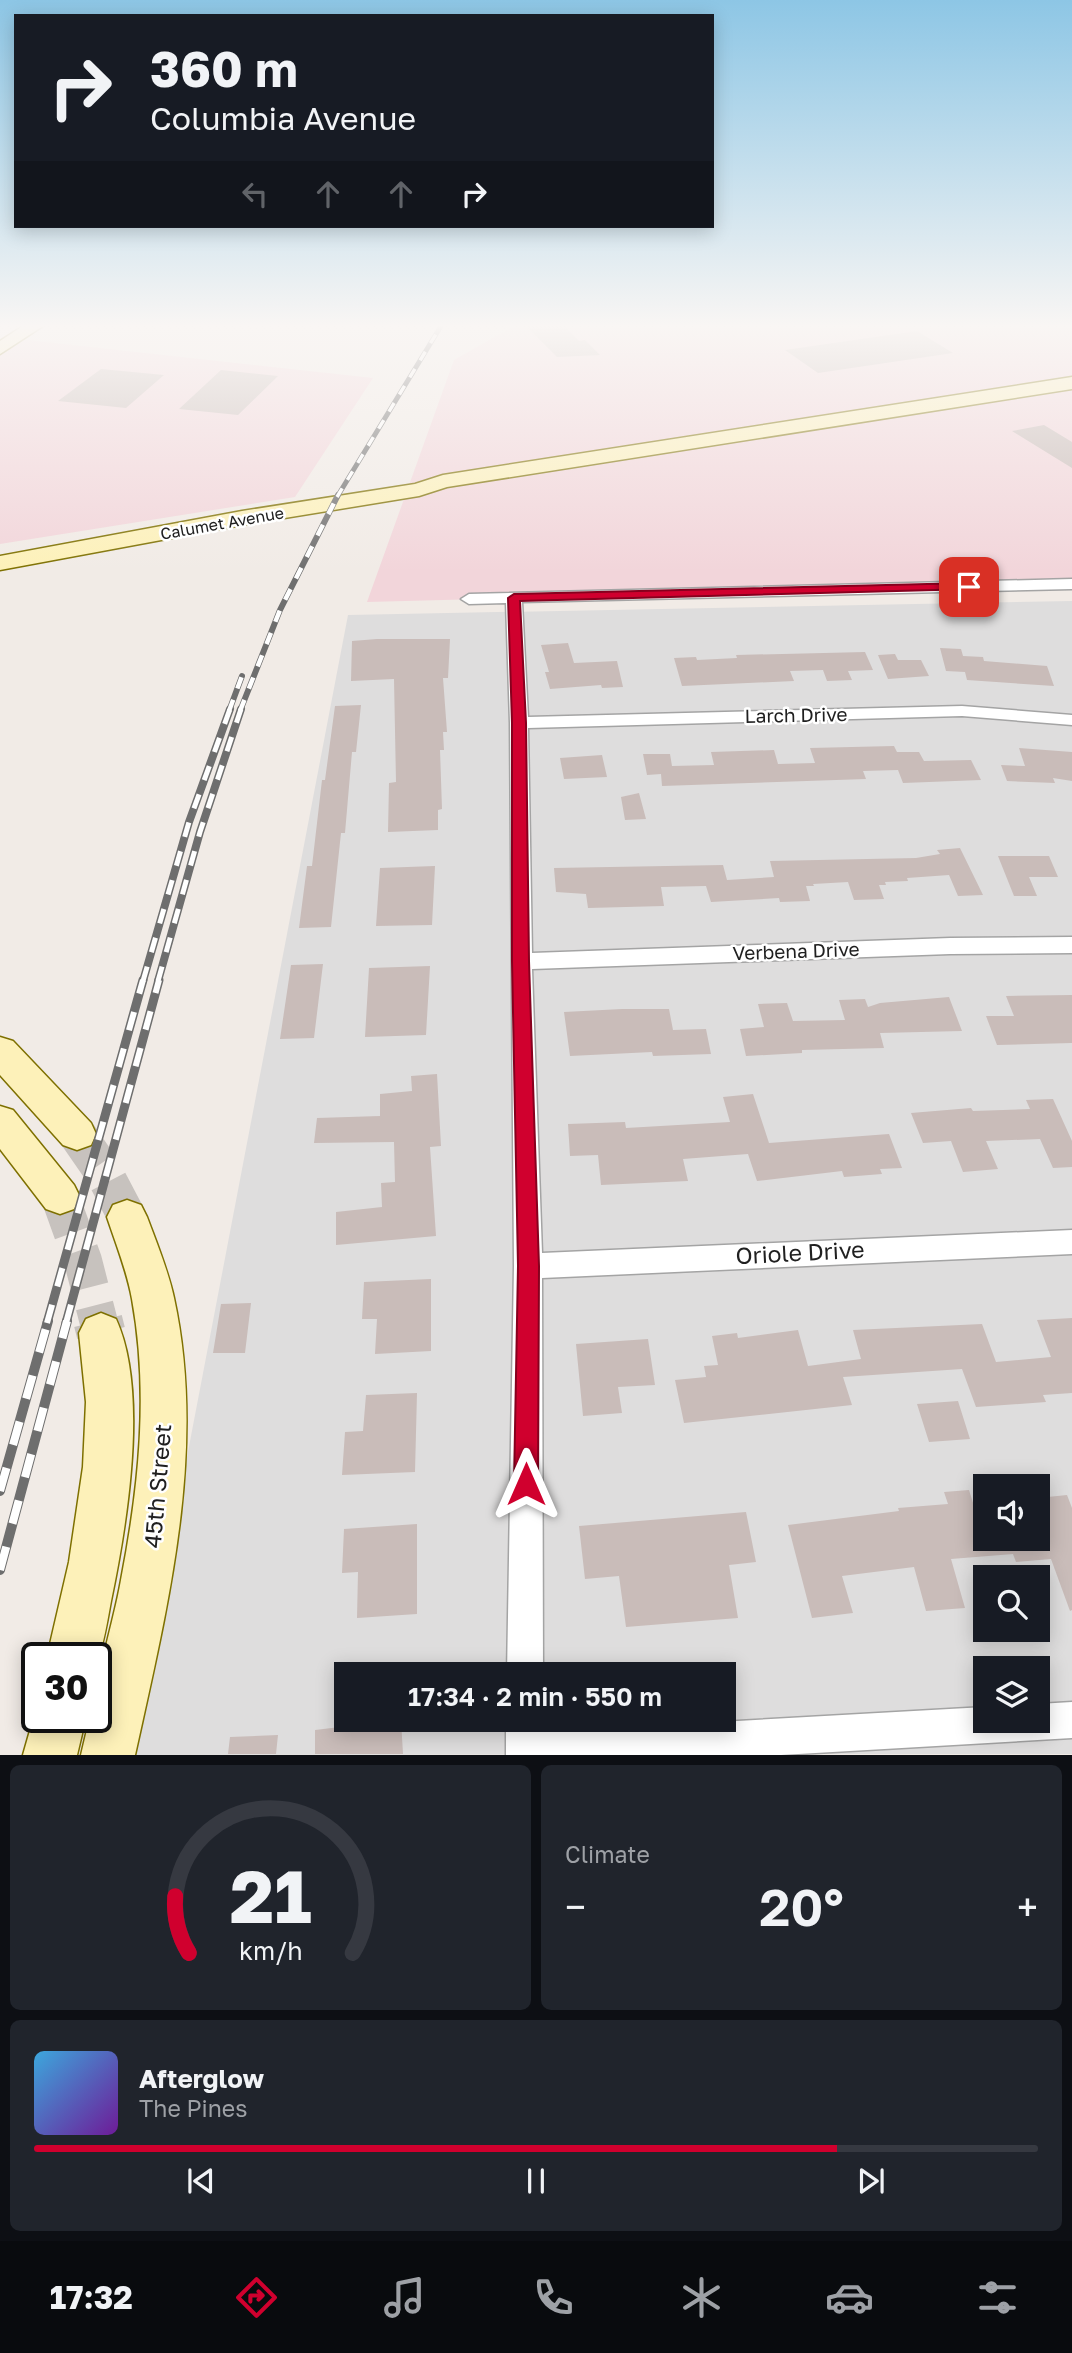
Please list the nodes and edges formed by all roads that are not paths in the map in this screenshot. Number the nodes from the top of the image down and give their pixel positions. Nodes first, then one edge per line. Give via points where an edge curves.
1 (912, 408) edge
2 (443, 481) junction
3 (0, 546) edge
4 (0, 563) edge
5 (1072, 584) edge
6 (514, 598) junction
7 (469, 599) dead end
8 (1072, 720) edge
9 (519, 723) junction
10 (1072, 945) edge
11 (521, 961) junction
12 (0, 1051) edge
13 (0, 1121) edge
14 (77, 1134) tunnel mouth
15 (60, 1197) tunnel mouth
16 (127, 1217) tunnel mouth
17 (1072, 1242) edge
18 (528, 1266) junction
19 (101, 1333) tunnel mouth
20 (77, 1642) edge
21 (525, 1662) edge
22 (1072, 1720) edge
23 (55, 1733) edge
24 (524, 1742) edge
25 (50, 1755) edge
26 (108, 1755) edge

1 - 2 main road, Calumet Avenue
2 - 3 main road, Calumet Avenue via 414,480
2 - 4 main road, Calumet Avenue via 419,490
5 - 6 street
6 - 7 street
6 - 9 street
8 - 9 street, Larch Drive via 962,711
9 - 11 street
10 - 11 street, Verbena Drive
11 - 18 street
12 - 14 main road
13 - 15 main road
16 - 26 main road, 45th Street via 154,1310 164,1381 164,1469 151,1567
17 - 18 street, Oriole Drive
18 - 21 street
19 - 20 main road via 109,1401 106,1474 95,1563
22 - 24 street
23 - 25 main road

